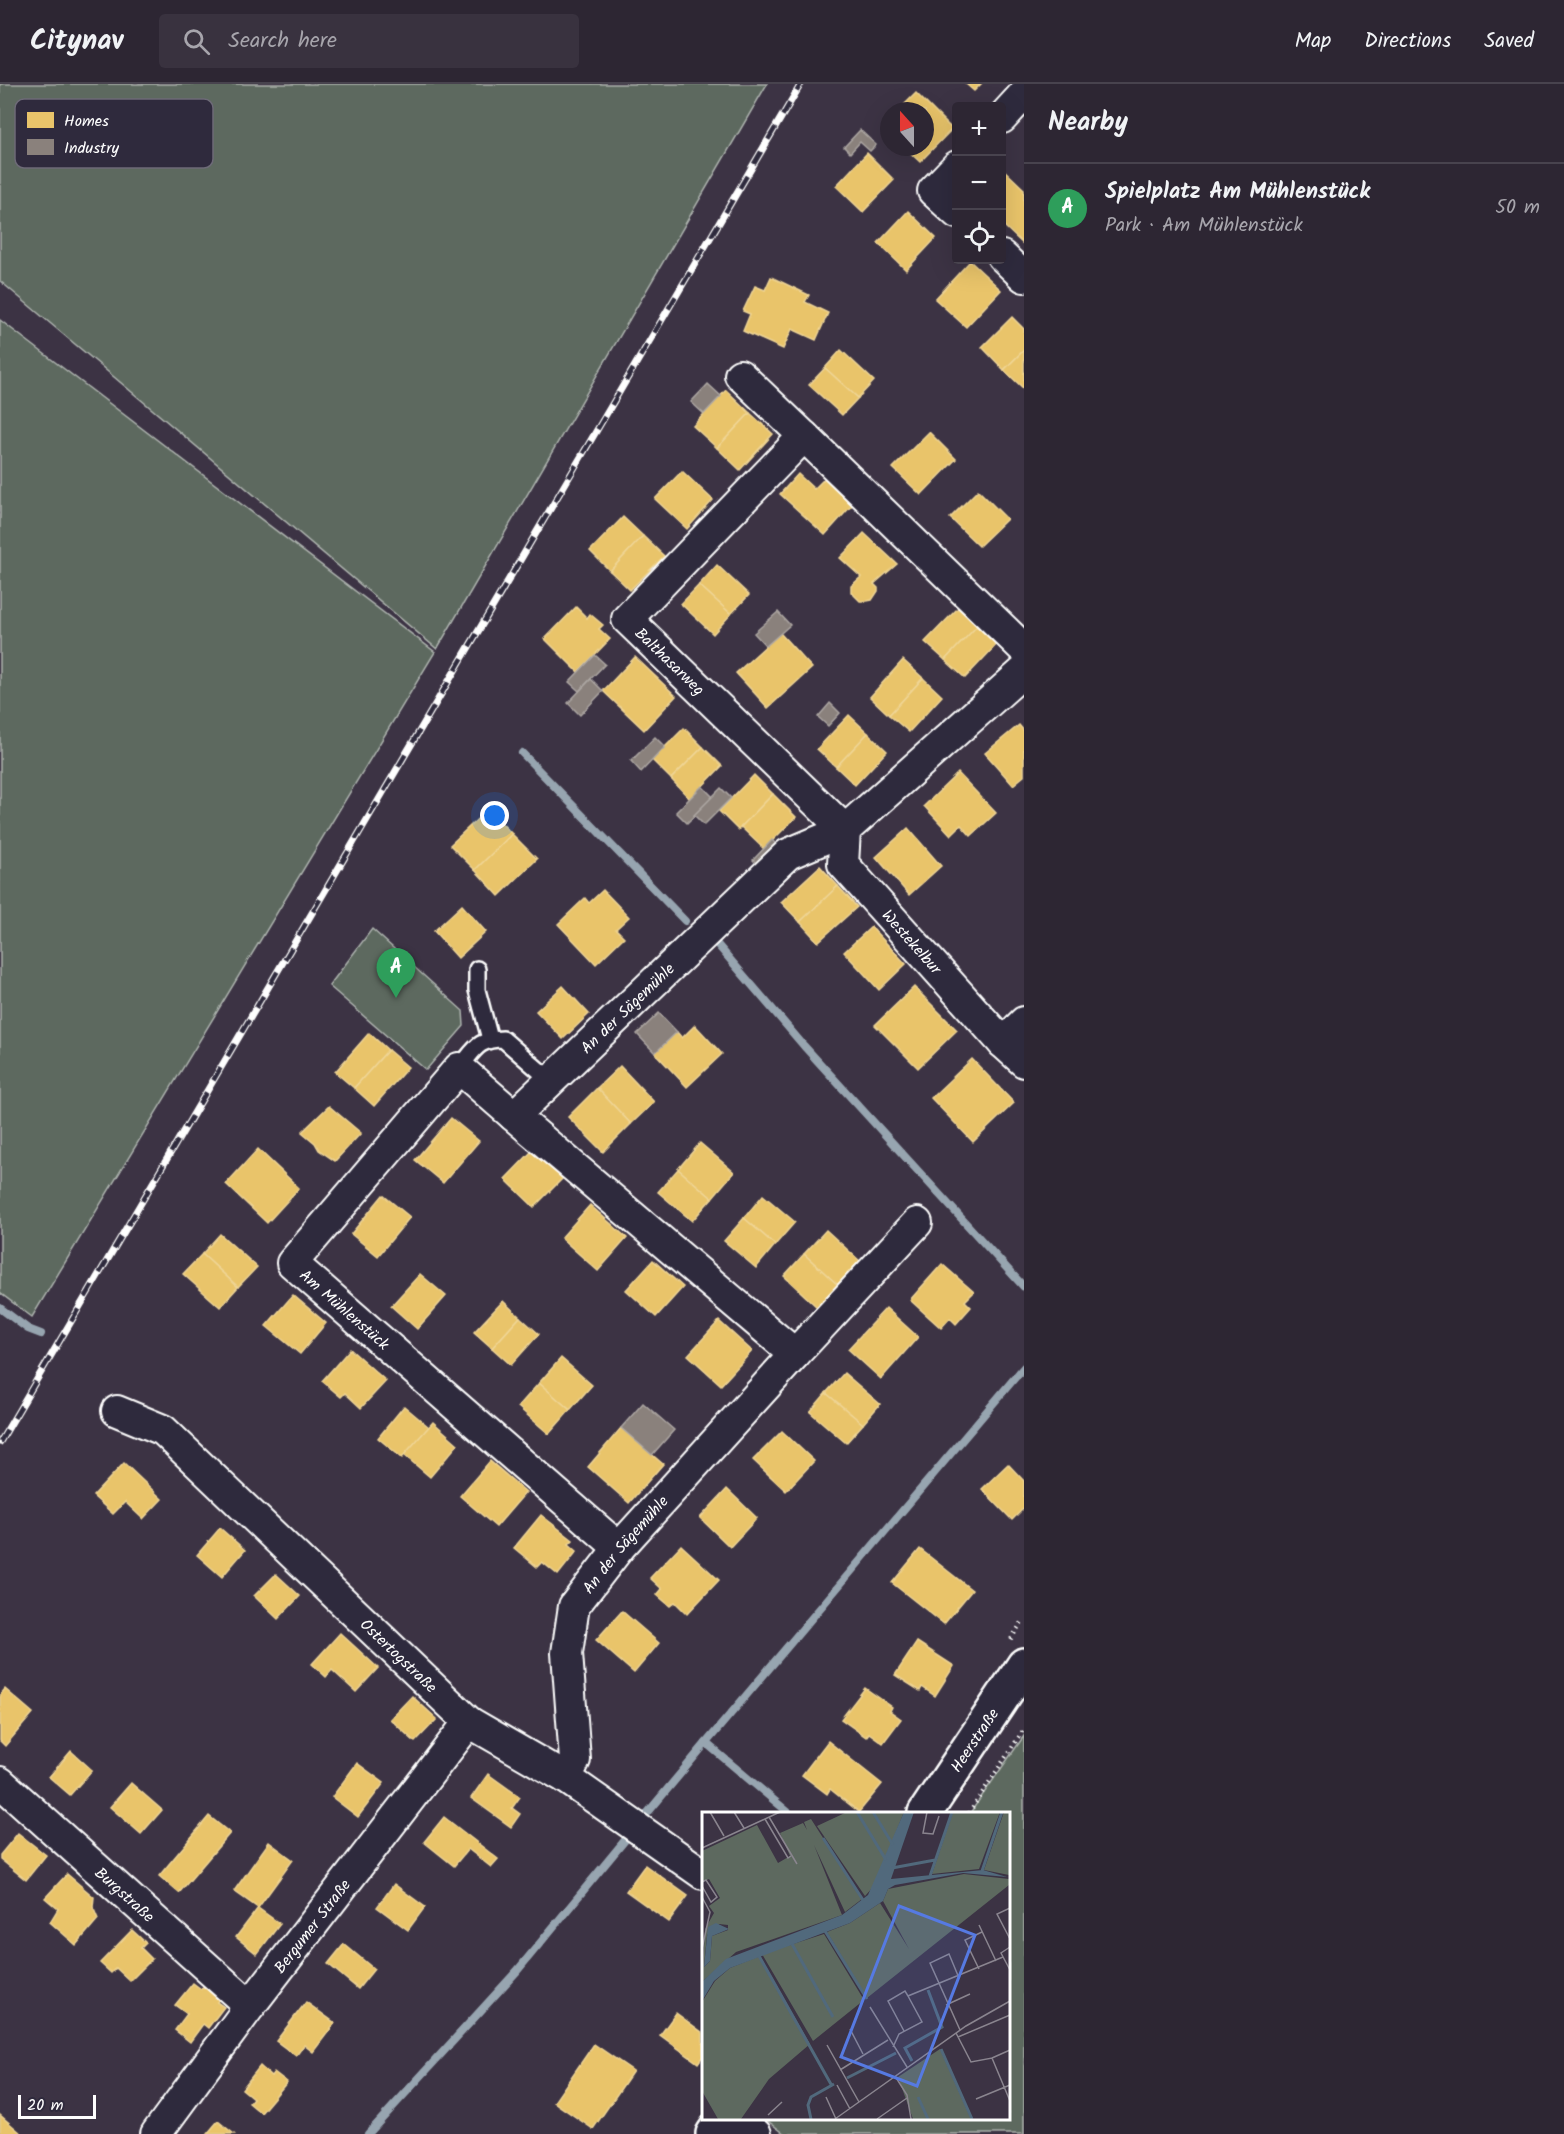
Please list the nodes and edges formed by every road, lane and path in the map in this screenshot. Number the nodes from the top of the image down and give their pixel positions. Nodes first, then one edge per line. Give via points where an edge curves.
1 (1024, 94) edge
2 (1006, 114) edge
3 (952, 171) edge
4 (952, 208) edge
5 (1006, 260) edge
6 (1024, 277) edge
7 (740, 375) dead end
8 (804, 436) junction
9 (1024, 650) edge
10 (1024, 671) edge
11 (845, 830) junction
12 (477, 969) dead end
13 (1024, 1022) edge
14 (490, 1039) junction
15 (1013, 1053) edge
16 (459, 1068) junction
17 (550, 1080) junction
18 (514, 1116) junction
19 (917, 1223) dead end
20 (795, 1354) junction
21 (117, 1411) dead end
22 (619, 1548) junction
23 (1024, 1665) edge
24 (469, 1722) junction
25 (1024, 1729) edge
26 (566, 1778) junction
27 (0, 1782) edge
28 (926, 1812) edge
29 (970, 1812) edge
30 (702, 1873) edge
31 (250, 2006) junction
32 (723, 2119) edge
33 (734, 2119) edge
34 (156, 2134) edge
35 (713, 2134) edge
36 (756, 2134) edge

1 - 2 street
3 - 4 street via 933,191
5 - 6 street
7 - 8 street
8 - 9 street
8 - 11 street, Balthasarweg via 627,619
10 - 11 street, An der Sägemühle
11 - 15 street, Westekelbur via 843,864
11 - 17 street, An der Sägemühle via 788,854
12 - 14 lane via 477,990
13 - 15 street, Westekelbur
14 - 16 lane via 482,1042
14 - 17 lane via 504,1040
16 - 18 street
16 - 22 street, Am Mühlenstück via 292,1263
17 - 18 street, An der Sägemühle
18 - 20 street
19 - 20 street, An der Sägemühle
20 - 22 street, An der Sägemühle
21 - 24 street, Ostertogstraße via 163,1430
22 - 26 street, An der Sägemühle via 574,1606 567,1653 575,1760
23 - 28 street, Heerstraße
24 - 26 street, Ostertogstraße
24 - 31 street, Bergumer Straße
25 - 29 path
26 - 30 street, Ostertogstraße
27 - 31 street, Burgstraße
31 - 34 street, Bergumer Straße
32 - 35 street
33 - 36 street

